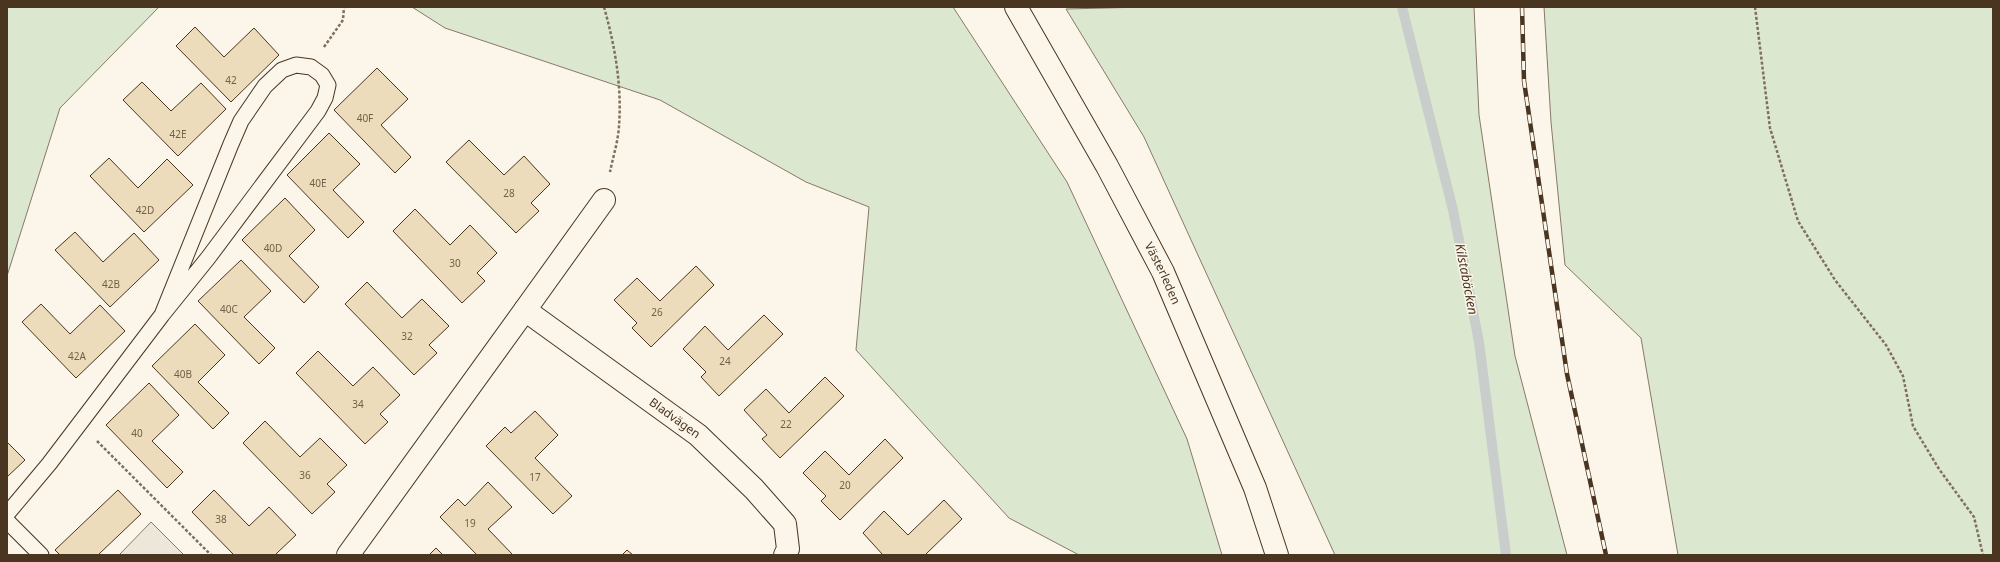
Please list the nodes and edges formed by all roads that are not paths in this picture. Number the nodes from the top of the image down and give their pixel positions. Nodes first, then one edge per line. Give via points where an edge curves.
1 (1016, 7) edge
2 (604, 200) road end
3 (525, 310) junction
4 (162, 315) junction
5 (7, 514) edge
6 (7, 521) edge
7 (41, 555) edge
8 (348, 555) edge
9 (785, 555) edge
10 (1277, 555) edge

1 - 10 street, Västerleden via 1107,166 1163,272 1255,488
2 - 3 street
3 - 8 street
3 - 9 street, Bladvägen via 698,435 754,489 785,524 788,550
4 - 4 lane via 318,111 328,85 322,75 311,66 296,65 282,70 265,86 241,121
4 - 5 lane via 49,464
6 - 7 lane

